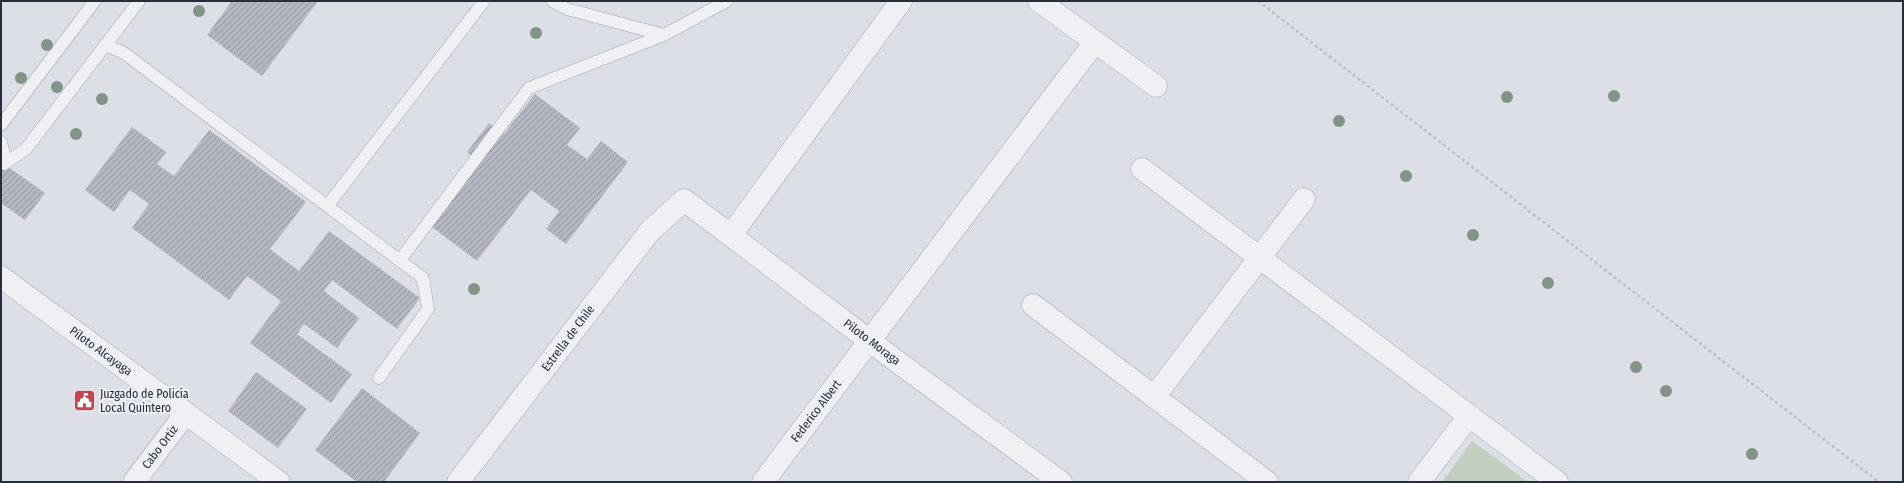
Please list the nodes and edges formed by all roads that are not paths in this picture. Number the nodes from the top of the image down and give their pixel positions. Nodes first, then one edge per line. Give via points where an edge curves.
1 (95, 1) edge
2 (139, 1) edge
3 (484, 1) edge
4 (552, 1) edge
5 (728, 1) edge
6 (901, 1) edge
7 (1039, 1) edge
8 (664, 35) junction
9 (1095, 42) junction
10 (106, 45) junction
11 (1156, 86) dead end
12 (1, 125) edge
13 (1, 142) edge
14 (1142, 169) dead end
15 (1304, 199) dead end
16 (684, 200) joint
17 (328, 205) junction
18 (731, 235) junction
19 (1260, 258) junction
20 (400, 260) junction
21 (1, 277) edge
22 (1033, 305) dead end
23 (870, 340) junction
24 (379, 378) dead end
25 (1154, 397) junction
26 (186, 413) junction
27 (1469, 416) junction
28 (134, 482) edge
29 (279, 482) edge
30 (458, 482) edge
31 (763, 482) edge
32 (1061, 482) edge
33 (1267, 482) edge
34 (1419, 482) edge
35 (1557, 482) edge

1 - 12 lane
2 - 10 lane
3 - 17 lane
4 - 8 lane via 567,9
5 - 8 lane
6 - 18 street
7 - 9 street
8 - 20 lane via 529,88
9 - 11 street
9 - 23 street, Federico Albert
10 - 13 lane via 26,149 5,163
10 - 17 lane via 124,53
14 - 19 street
15 - 19 street
16 - 18 street, Piloto Moraga
16 - 30 street, Estrella de Chile via 650,230
17 - 20 lane
18 - 23 street, Piloto Moraga
19 - 25 street
19 - 27 street
20 - 24 lane via 423,278 428,309
21 - 26 street, Piloto Alcayaga
22 - 25 street
23 - 31 street, Federico Albert
23 - 32 street, Piloto Moraga
25 - 33 street
26 - 28 street, Cabo Ortiz
26 - 29 street, Piloto Alcayaga
27 - 34 street
27 - 35 street

